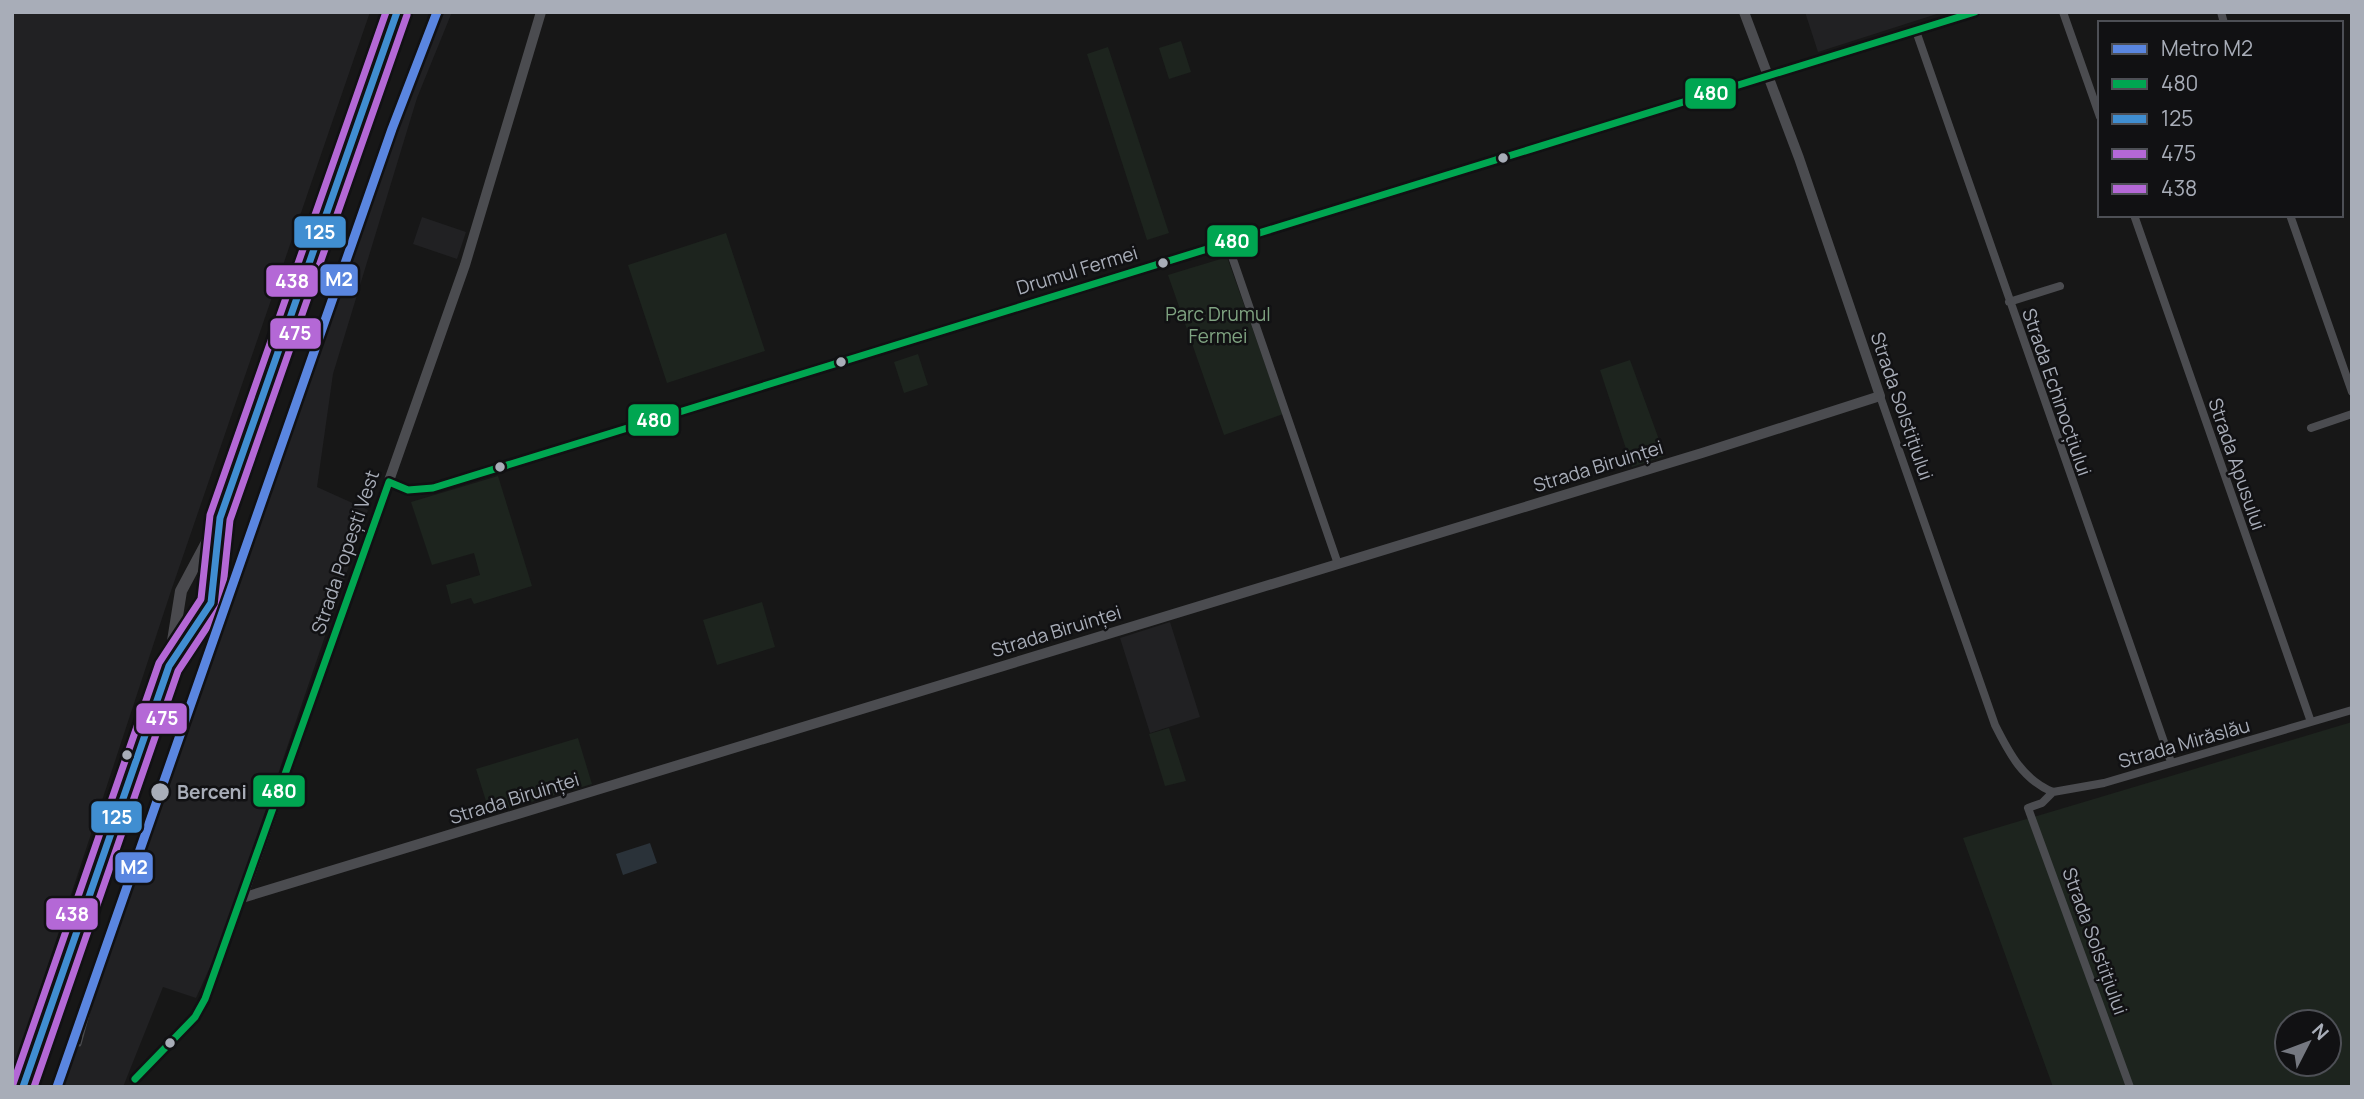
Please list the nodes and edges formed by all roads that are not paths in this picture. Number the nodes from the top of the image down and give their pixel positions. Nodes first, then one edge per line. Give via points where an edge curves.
1 (397, 12) edge
2 (541, 12) edge
3 (1744, 12) edge
4 (1976, 12) edge
5 (2063, 12) edge
6 (1916, 31) junction
7 (1768, 75) junction
8 (2098, 111) edge
9 (2135, 217) edge
10 (2291, 217) edge
11 (1227, 242) junction
12 (2060, 286) dead end
13 (2009, 302) junction
14 (2352, 392) edge
15 (1880, 396) junction
16 (2352, 414) edge
17 (2311, 428) dead end
18 (388, 482) junction
19 (220, 518) junction
20 (1338, 564) junction
21 (188, 583) junction
22 (211, 588) junction
23 (182, 602) junction
24 (204, 610) junction
25 (169, 666) junction
26 (2352, 710) edge
27 (2311, 722) junction
28 (2171, 762) junction
29 (2053, 792) junction
30 (2028, 808) joint
31 (242, 898) junction
32 (135, 1079) dead end
33 (23, 1087) edge
34 (2130, 1087) edge

1 - 19 main road
2 - 18 street, Strada Popești Vest via 469,253
3 - 7 street, Strada Solstițiului
4 - 6 street, Drumul Fermei
5 - 8 street
6 - 7 street, Drumul Fermei
6 - 13 street, Strada Echinocțiului
7 - 11 street, Drumul Fermei
7 - 15 street, Strada Solstițiului
9 - 27 street, Strada Apusului
10 - 14 street
11 - 18 street, Drumul Fermei via 433,488 408,490
11 - 20 street
12 - 13 street
13 - 28 street, Strada Echinocțiului
15 - 20 street, Strada Biruinței
15 - 29 street, Strada Solstițiului via 1995,725 2035,785
16 - 17 street
18 - 31 street, Strada Popești Vest
19 - 21 main road
19 - 22 main road
20 - 31 street, Strada Biruinței via 929,684
21 - 22 main road via 203,581
21 - 23 main road via 181,591
22 - 24 main road via 213,598
23 - 24 main road via 189,610
23 - 25 main road
24 - 25 main road
25 - 33 main road
26 - 27 street, Strada Mirăslău
27 - 28 street, Strada Mirăslău
28 - 29 street, Strada Mirăslău via 2104,783
29 - 30 street, Strada Mirăslău
30 - 34 street, Strada Solstițiului
31 - 32 street, Strada Popești Vest via 200,1010

